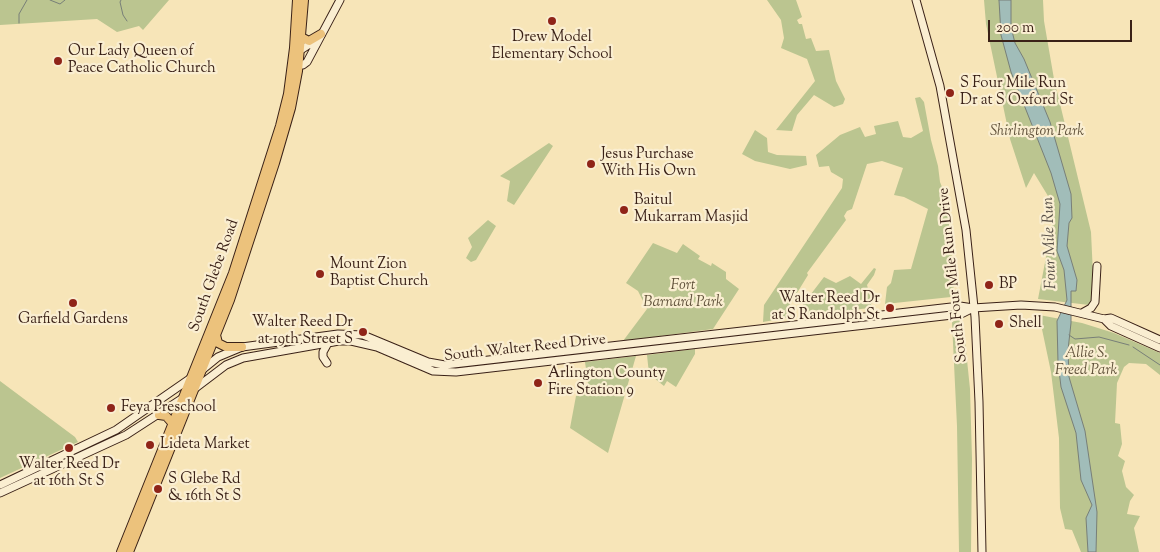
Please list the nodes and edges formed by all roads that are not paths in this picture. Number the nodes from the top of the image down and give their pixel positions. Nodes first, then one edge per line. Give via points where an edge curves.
1 (297, 0) edge
2 (304, 0) edge
3 (340, 0) edge
4 (916, 0) edge
5 (321, 34) junction
6 (301, 37) junction
7 (297, 53) junction
8 (297, 65) junction
9 (1097, 266) dead end
10 (973, 308) junction
11 (1083, 313) junction
12 (1104, 319) junction
13 (215, 331) junction
14 (1160, 340) edge
15 (328, 343) junction
16 (242, 347) junction
17 (1160, 348) edge
18 (327, 362) dead end
19 (202, 370) junction
20 (192, 378) junction
21 (195, 389) junction
22 (187, 399) junction
23 (159, 415) junction
24 (174, 425) junction
25 (0, 484) edge
26 (0, 493) edge
27 (121, 552) edge
28 (129, 552) edge
29 (982, 552) edge

1 - 7 main road, South Glebe Road
2 - 6 main road, South Glebe Road
3 - 5 main road
4 - 10 main road, South Four Mile Run Drive via 932,53 952,149 966,230
5 - 6 main road via 309,41
5 - 7 main road
5 - 8 main road via 307,62
6 - 7 main road, South Glebe Road
7 - 8 main road, South Glebe Road
8 - 13 main road, South Glebe Road via 291,108 275,163 239,274
9 - 11 main road via 1095,302
10 - 11 main road, South Walter Reed Drive via 1040,306
10 - 15 main road, South Walter Reed Drive via 961,314 456,372 419,367 364,343
10 - 16 main road, South Walter Reed Drive via 960,306 457,365 428,362 379,340 352,333
10 - 29 main road, South Four Mile Run Drive via 982,459
11 - 12 main road, South Walter Reed Drive
12 - 14 main road, South Walter Reed Drive via 1125,322
12 - 17 main road, South Walter Reed Drive via 1110,326
13 - 16 main road via 218,343 226,347
13 - 19 main road, South Glebe Road
13 - 20 main road, South Glebe Road
15 - 18 main road via 323,352
15 - 21 main road, South Walter Reed Drive via 243,358 226,365
16 - 19 main road, South Walter Reed Drive via 218,357
19 - 20 main road, South Walter Reed Drive
19 - 21 main road, South Glebe Road
20 - 22 main road, South Glebe Road
20 - 25 main road, South Walter Reed Drive via 116,430
21 - 22 main road, South Glebe Road
22 - 23 main road
22 - 24 main road, South Glebe Road
22 - 28 main road, South Glebe Road
23 - 24 main road via 166,416
23 - 26 main road via 126,435
24 - 27 main road, South Glebe Road

